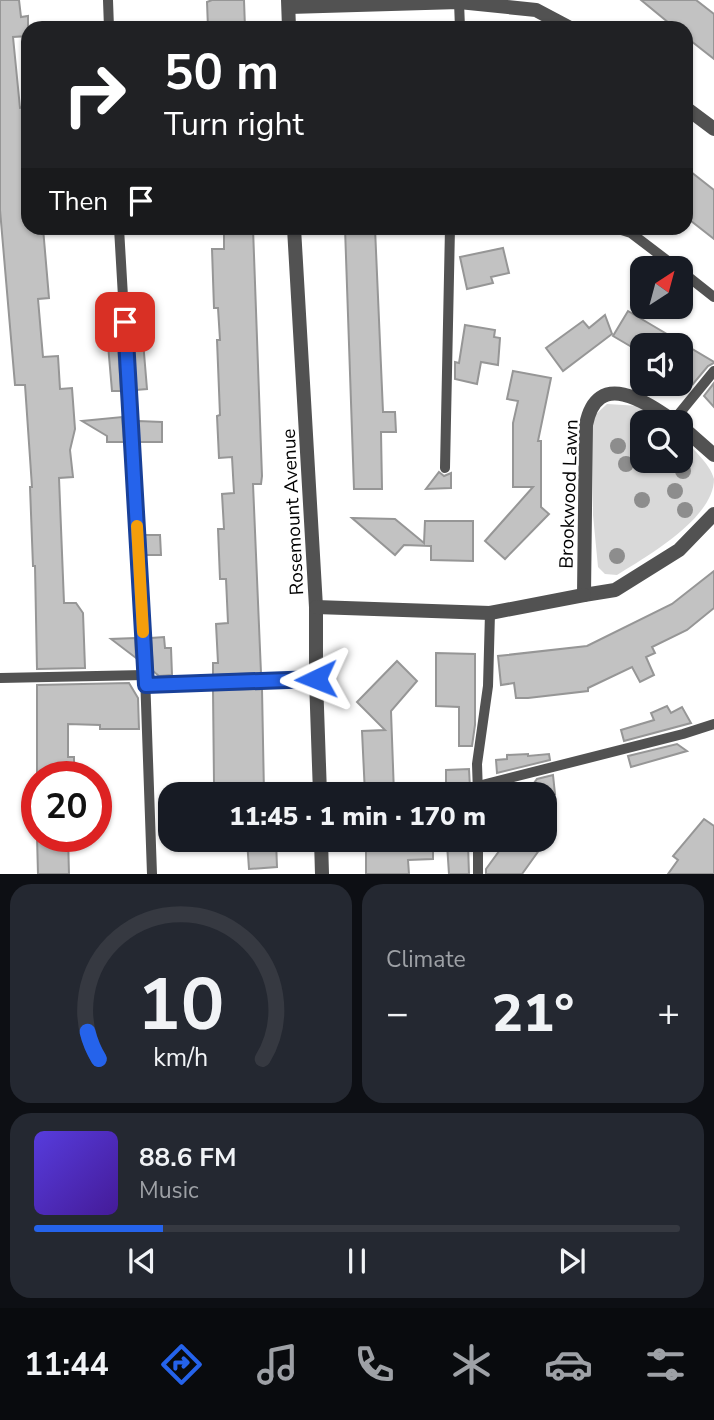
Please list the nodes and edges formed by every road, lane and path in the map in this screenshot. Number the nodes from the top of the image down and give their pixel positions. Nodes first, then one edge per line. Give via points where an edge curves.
1 (108, 0) edge
2 (459, 2) junction
3 (288, 4) edge
4 (109, 21) edge
5 (460, 21) edge
6 (557, 21) edge
7 (693, 113) edge
8 (714, 129) edge
9 (119, 235) edge
10 (294, 235) edge
11 (450, 235) edge
12 (634, 235) edge
13 (661, 256) edge
14 (693, 280) edge
15 (714, 297) edge
16 (714, 370) edge
17 (656, 410) edge
18 (686, 410) edge
19 (693, 437) edge
20 (714, 455) edge
21 (445, 468) dead end
22 (714, 514) edge
23 (584, 595) junction
24 (316, 607) junction
25 (490, 613) junction
26 (0, 678) edge
27 (316, 679) junction
28 (146, 680) junction
29 (714, 724) edge
30 (320, 782) edge
31 (478, 782) edge
32 (507, 782) edge
33 (321, 852) edge
34 (478, 852) edge
35 (152, 874) edge
36 (322, 874) edge
37 (478, 874) edge

1 - 4 lane
2 - 3 street
2 - 5 lane
2 - 6 street via 536,10
7 - 8 street
9 - 28 lane
10 - 24 street, Rosemount Avenue
11 - 21 lane
12 - 13 lane
14 - 15 lane
16 - 18 lane
17 - 23 street, Brookwood Lawn via 636,397 614,392 596,401 589,411
19 - 20 street, Brookwood Lawn
22 - 23 street, Brookwood Lawn via 679,550 615,590
23 - 25 street, Brookwood Lawn
24 - 25 street, Brookwood Lawn
24 - 27 street, Rosemount Avenue
25 - 31 lane
26 - 28 lane
27 - 28 lane
27 - 30 street, Rosemount Avenue
28 - 35 lane
29 - 32 lane
33 - 36 street
34 - 37 lane

